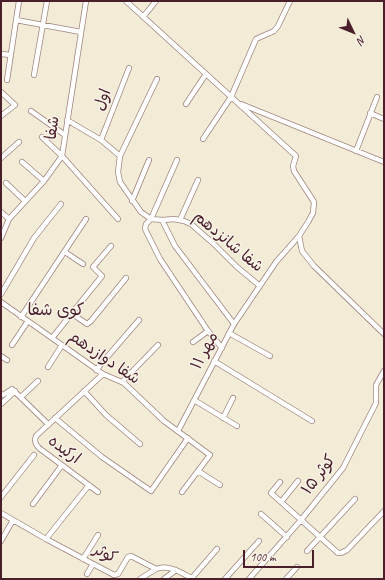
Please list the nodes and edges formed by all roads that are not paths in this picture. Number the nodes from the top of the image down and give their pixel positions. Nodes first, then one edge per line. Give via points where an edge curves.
1 (19, 1) edge
2 (47, 1) edge
3 (86, 1) edge
4 (126, 1) edge
5 (156, 1) edge
6 (290, 1) edge
7 (143, 17) junction
8 (16, 20) junction
9 (42, 25) junction
10 (81, 32) junction
11 (1, 54) edge
12 (11, 55) junction
13 (129, 68) dead end
14 (206, 74) junction
15 (34, 75) dead end
16 (157, 79) dead end
17 (7, 80) dead end
18 (1, 92) edge
19 (231, 97) junction
20 (377, 98) dead end
21 (238, 103) junction
22 (186, 104) dead end
23 (31, 111) dead end
24 (370, 113) junction
25 (1, 116) edge
26 (67, 120) junction
27 (384, 120) edge
28 (65, 136) junction
29 (42, 137) dead end
30 (203, 139) dead end
31 (101, 140) junction
32 (19, 142) dead end
33 (356, 151) junction
34 (62, 156) junction
35 (120, 156) junction
36 (1, 158) edge
37 (149, 160) dead end
38 (177, 160) dead end
39 (22, 162) dead end
40 (384, 162) edge
41 (198, 180) dead end
42 (44, 181) junction
43 (6, 183) dead end
44 (25, 201) junction
45 (132, 201) junction
46 (61, 204) dead end
47 (1, 212) edge
48 (9, 218) junction
49 (118, 218) dead end
50 (86, 219) dead end
51 (151, 219) junction
52 (162, 220) junction
53 (180, 220) junction
54 (299, 236) junction
55 (1, 238) edge
56 (111, 246) dead end
57 (65, 252) junction
58 (83, 264) dead end
59 (126, 278) dead end
60 (260, 286) junction
61 (1, 294) edge
62 (1, 302) edge
63 (71, 313) junction
64 (22, 317) junction
65 (140, 320) dead end
66 (28, 321) junction
67 (234, 324) junction
68 (208, 331) junction
69 (229, 333) junction
70 (384, 334) edge
71 (52, 338) junction
72 (193, 342) dead end
73 (12, 345) dead end
74 (62, 345) junction
75 (158, 345) dead end
76 (222, 348) junction
77 (1, 356) edge
78 (270, 356) dead end
79 (7, 360) dead end
80 (214, 361) junction
81 (48, 367) dead end
82 (96, 370) junction
83 (384, 371) edge
84 (103, 374) junction
85 (38, 380) dead end
86 (122, 382) junction
87 (14, 391) junction
88 (84, 391) junction
89 (1, 394) edge
90 (21, 397) junction
91 (233, 398) dead end
92 (194, 400) junction
93 (1, 404) edge
94 (55, 418) junction
95 (223, 418) junction
96 (312, 421) dead end
97 (48, 424) junction
98 (237, 426) dead end
99 (178, 431) junction
100 (188, 438) junction
101 (140, 444) dead end
102 (34, 455) dead end
103 (62, 465) junction
104 (198, 471) junction
105 (298, 481) dead end
106 (280, 482) dead end
107 (89, 485) junction
108 (220, 485) dead end
109 (98, 492) dead end
110 (182, 492) dead end
111 (1, 497) edge
112 (355, 499) dead end
113 (280, 502) junction
114 (33, 504) dead end
115 (384, 511) edge
116 (1, 513) edge
117 (261, 514) dead end
118 (13, 520) junction
119 (301, 520) junction
120 (98, 535) dead end
121 (287, 536) junction
122 (319, 538) junction
123 (46, 539) junction
124 (1, 541) edge
125 (259, 541) dead end
126 (217, 549) dead end
127 (307, 551) dead end
128 (83, 559) junction
129 (93, 564) junction
130 (297, 567) dead end
131 (156, 569) junction
132 (176, 570) junction
133 (87, 574) dead end
134 (140, 579) edge
135 (164, 579) edge
136 (192, 579) edge
137 (225, 579) edge
138 (249, 579) edge
139 (286, 579) edge

1 - 8 street
2 - 9 street
3 - 10 street, شفا
4 - 7 street
5 - 7 street
6 - 19 street via 274,31 256,39
7 - 14 street
8 - 9 street
8 - 12 street
9 - 10 street
9 - 15 street
10 - 26 street, شفا
11 - 12 street
12 - 17 street
13 - 31 street, اول
14 - 19 street
14 - 22 street
16 - 35 street
18 - 25 street via 15,104
19 - 21 street
19 - 30 street
20 - 24 street
21 - 33 street
21 - 54 street, مهر ۱۱ via 296,156 294,171 314,202 313,213
23 - 28 street
24 - 27 street
24 - 33 street
26 - 28 street, شفا
26 - 31 street
28 - 34 street, شفا
29 - 34 street
31 - 35 street
32 - 36 street
33 - 40 street
34 - 42 street, شفا
34 - 49 street
35 - 45 street via 120,182
37 - 45 street
38 - 51 street
39 - 42 street
41 - 53 street
42 - 44 street, شفا
43 - 44 street
44 - 48 street, شفا
45 - 51 street
46 - 61 street via 34,238
47 - 48 street
48 - 55 street, شفا
50 - 57 street
51 - 52 street, شفا شانزدهم
51 - 68 street via 145,226 147,235
52 - 53 street, شفا شانزدهم
52 - 67 street via 175,246
53 - 60 street, شفا شانزدهم via 190,224
54 - 60 street, مهر ۱۱ via 276,262
54 - 70 street via 302,252 314,266
56 - 63 street via 94,267 102,276
57 - 58 street
57 - 64 street
59 - 63 street via 92,321 87,324
60 - 67 street, مهر ۱۱
62 - 64 street, شفا دوازدهم
63 - 71 street
64 - 66 street, شفا دوازدهم
65 - 82 street
66 - 71 street, شفا دوازدهم
66 - 73 street
67 - 69 street, مهر ۱۱
68 - 72 street
68 - 76 street
69 - 76 street, مهر ۱۱
69 - 78 street
71 - 74 street, شفا دوازدهم
74 - 81 street
74 - 82 street, شفا دوازدهم
75 - 86 street
76 - 80 street, مهر ۱۱
77 - 79 street
80 - 92 street, مهر ۱۱
80 - 96 street
82 - 84 street, شفا دوازدهم
83 - 119 street, کوثر ۱۵ via 376,385 376,403 343,468
84 - 86 street, شفا دوازدهم
84 - 88 street
85 - 90 street
86 - 99 street, شفا دوازدهم
87 - 89 street via 12,389
87 - 90 street
87 - 93 street
88 - 94 street
88 - 101 street via 106,415
90 - 97 street
91 - 95 street
92 - 95 street
92 - 99 street, مهر ۱۱
94 - 97 street
94 - 100 street via 102,457 151,491
95 - 98 street
97 - 103 street, ارکیده via 34,440
99 - 100 street, شفا دوازدهم
100 - 104 street, شفا دوازدهم via 210,455
102 - 111 street
103 - 107 street, ارکیده
103 - 114 street
104 - 108 street
104 - 110 street, شفا دوازدهم
105 - 113 street
106 - 113 street via 271,493
107 - 109 street, ارکیده
107 - 123 street
112 - 122 street
113 - 119 street
115 - 122 street via 347,550 341,553
116 - 118 street, کوثر
117 - 121 street
118 - 123 street, کوثر
118 - 124 street
119 - 121 street, کوثر ۱۵
119 - 122 street
120 - 128 street
121 - 138 street, کوثر ۱۵
122 - 127 street
123 - 128 street, کوثر
125 - 137 street
126 - 136 street
128 - 129 street, کوثر
129 - 131 street, کوثر via 117,575 131,556
129 - 133 street
130 - 139 street
131 - 132 street, کوثر via 161,567
131 - 134 street
132 - 135 street
132 - 136 street, کوثر

